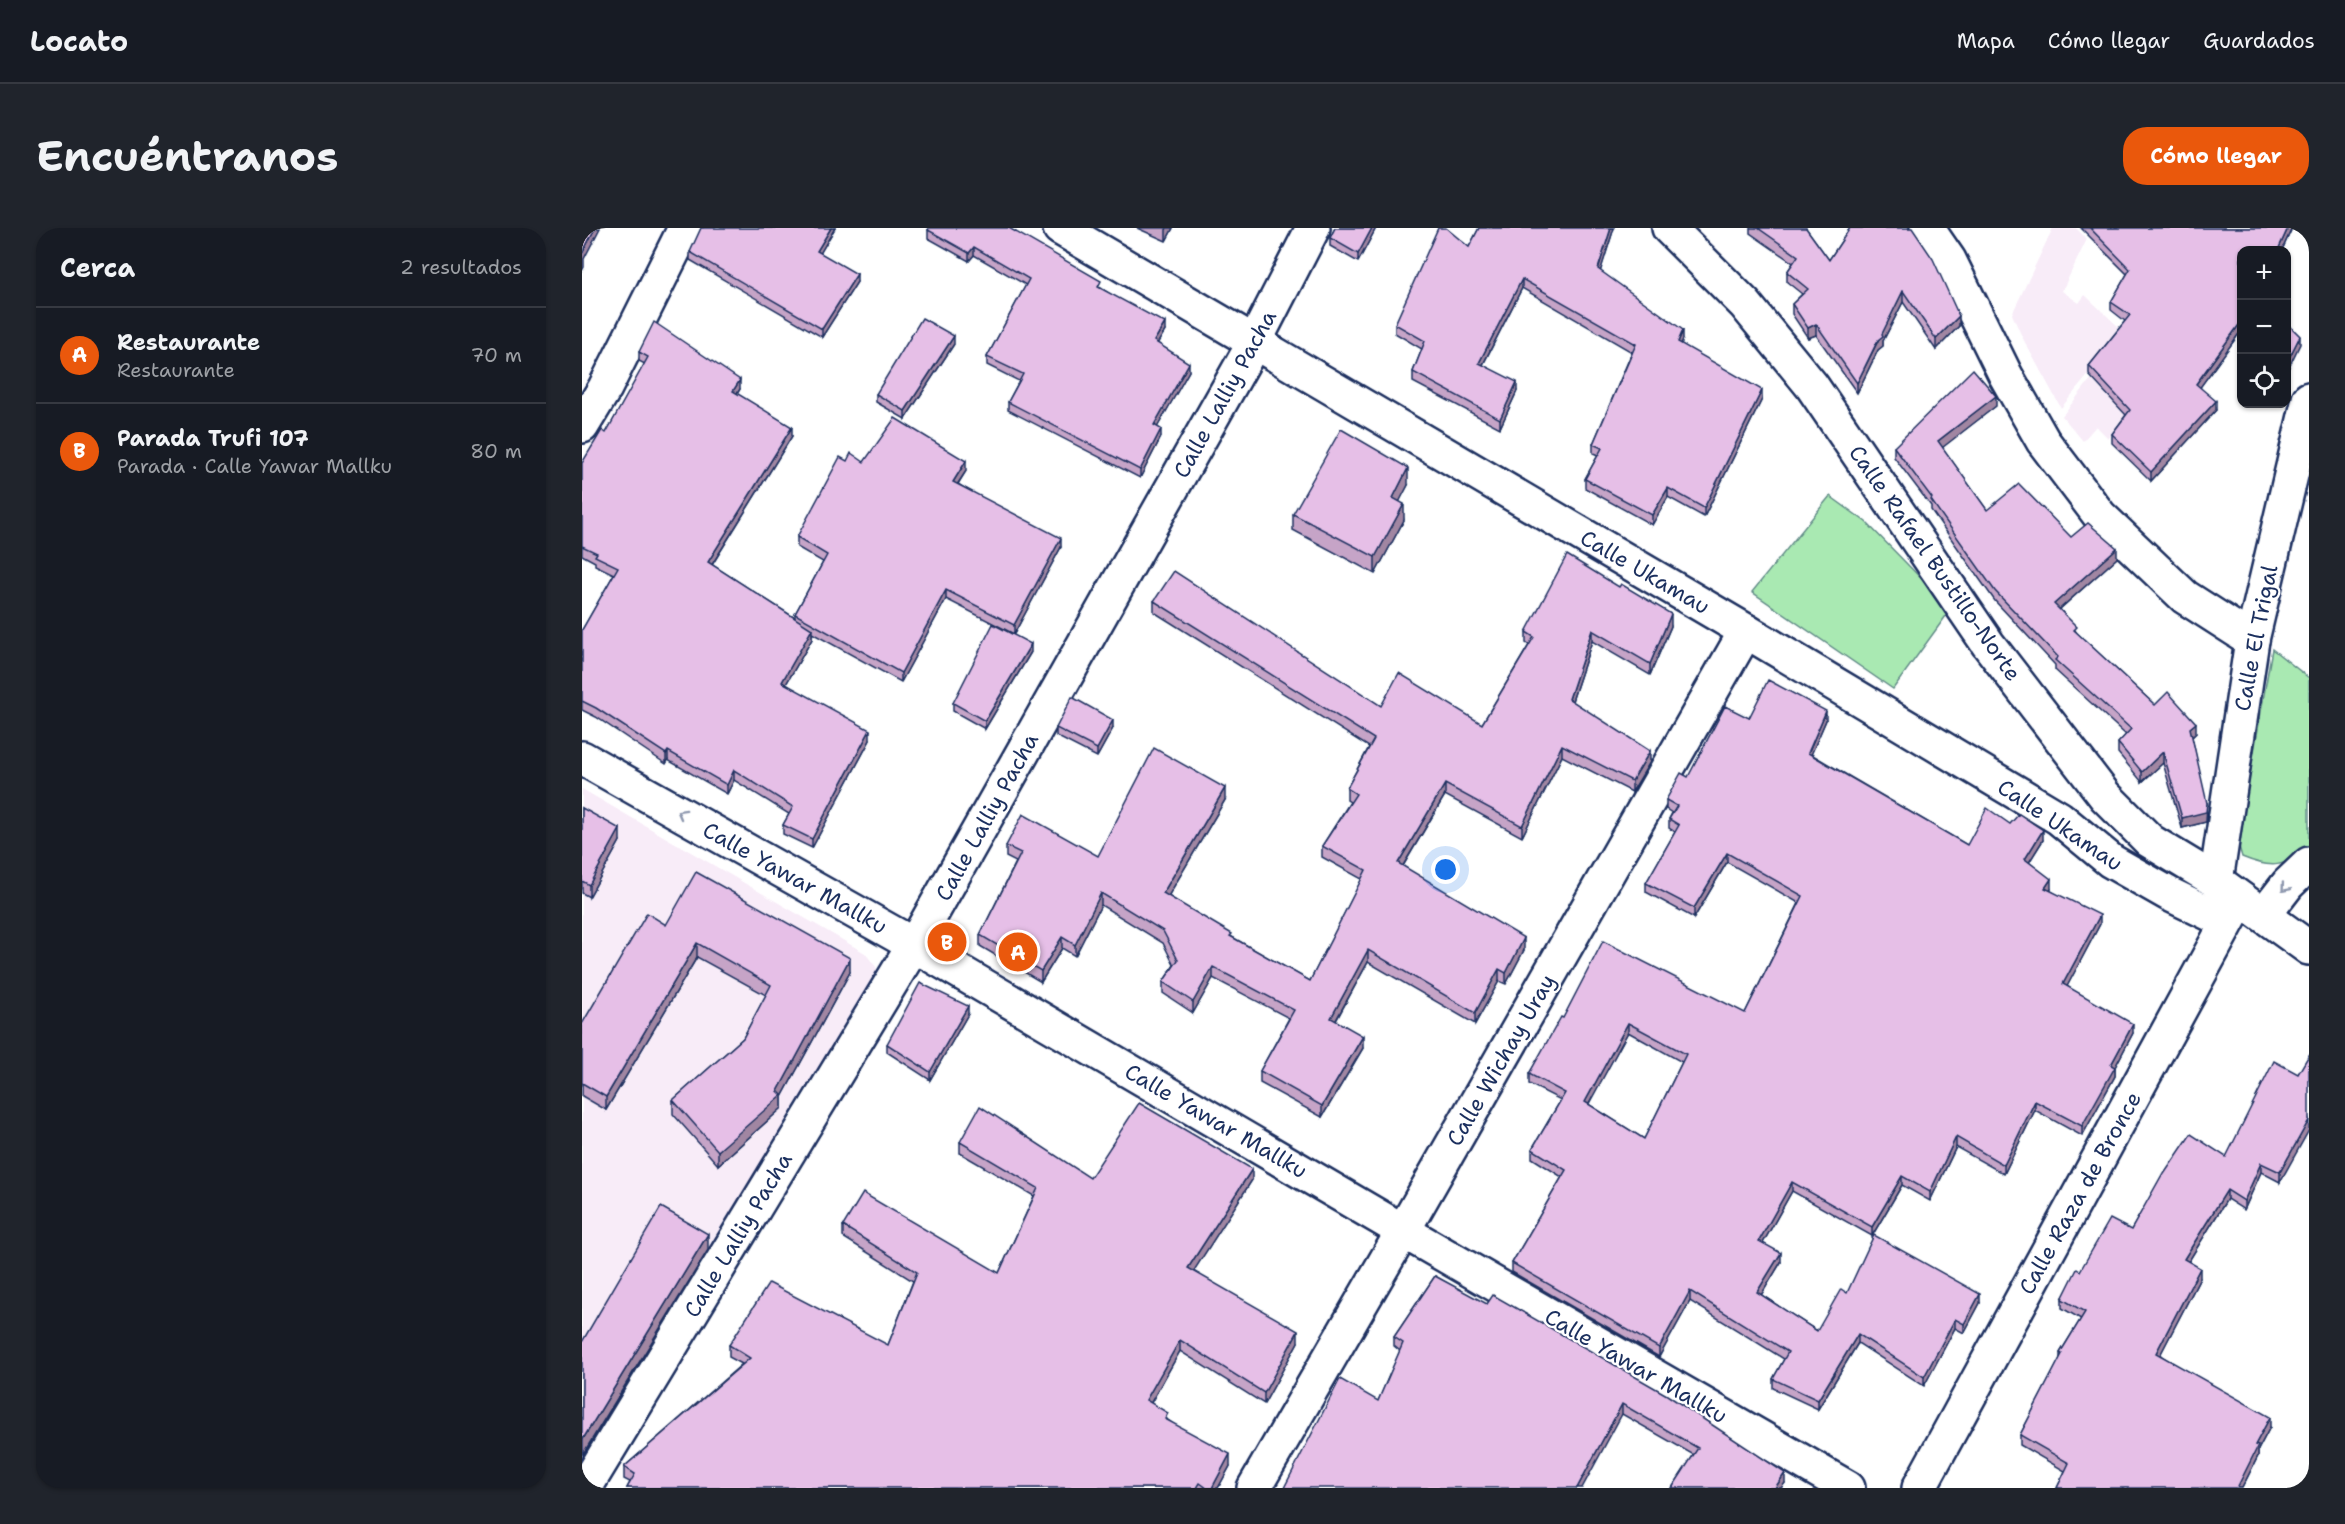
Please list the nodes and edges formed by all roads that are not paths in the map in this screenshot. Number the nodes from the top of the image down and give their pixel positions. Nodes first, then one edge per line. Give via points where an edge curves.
1 (685, 228) edge
2 (1060, 228) edge
3 (1313, 228) edge
4 (1669, 228) edge
5 (1927, 228) edge
6 (1254, 343) junction
7 (2309, 399) edge
8 (582, 426) edge
9 (1746, 631) junction
10 (2252, 640) junction
11 (582, 758) edge
12 (2309, 864) edge
13 (2237, 904) junction
14 (915, 945) junction
15 (2309, 948) edge
16 (1403, 1231) junction
17 (585, 1488) edge
18 (1254, 1488) edge
19 (1848, 1488) edge
20 (1919, 1488) edge

1 - 8 street
2 - 6 street, Calle Ukamau
3 - 6 street, Calle Lalliy Pacha
4 - 13 street, Calle Rafael Bustillo-Norte via 1745,303 1812,386 1988,644 2105,796 2150,841
5 - 10 street via 1949,260 2043,441 2100,516 2185,597
6 - 9 street, Calle Ukamau
6 - 14 street, Calle Lalliy Pacha
7 - 10 street, Calle El Trigal
9 - 13 street, Calle Ukamau via 2058,818 2111,861 2169,894
9 - 16 street, Calle Wichay Uray
10 - 13 street, Calle El Trigal
14 -> 11 street, Calle Yawar Mallku
12 -> 13 street, Calle Raza de Bronce via 2288,884
13 - 15 street, Calle Ukamau
13 - 20 street, Calle Raza de Bronce
14 - 16 street, Calle Yawar Mallku
14 - 17 street, Calle Lalliy Pacha
16 - 18 street, Calle Wichay Uray
16 - 19 street, Calle Yawar Mallku

